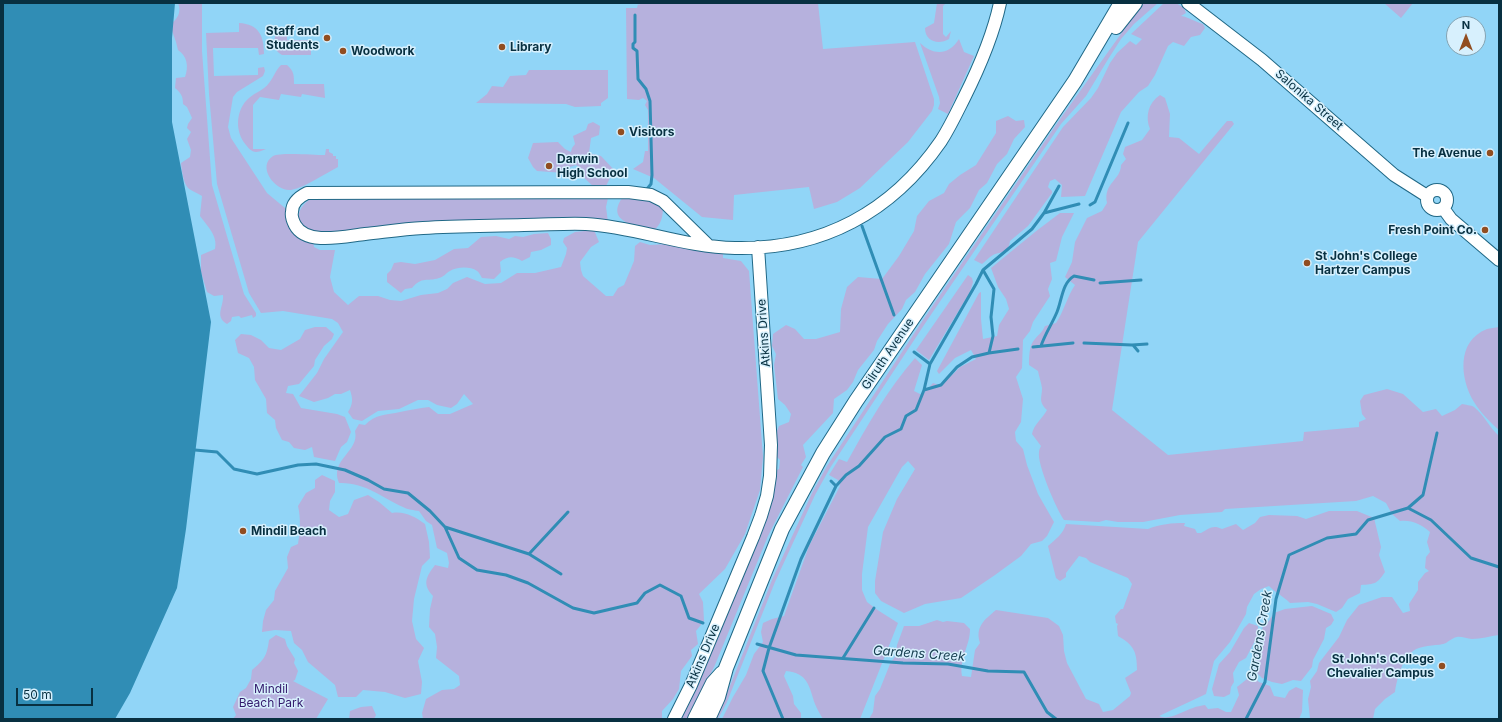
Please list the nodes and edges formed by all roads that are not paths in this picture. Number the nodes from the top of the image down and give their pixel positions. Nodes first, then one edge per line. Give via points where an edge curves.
1 (991, 3) edge
2 (996, 3) edge
3 (1000, 3) edge
4 (1121, 3) edge
5 (1135, 3) edge
6 (1188, 4) edge
7 (992, 33) junction
8 (985, 51) junction
9 (1088, 61) junction
10 (1427, 196) junction
11 (1443, 208) junction
12 (709, 246) junction
13 (758, 247) junction
14 (1499, 260) edge
15 (726, 668) junction
16 (674, 719) edge
17 (695, 719) edge
18 (708, 719) edge

1 - 8 street
2 - 7 street
3 - 7 street
4 - 9 street, Gilruth Avenue
5 - 9 street, Gilruth Avenue
6 - 10 street, Salonika Street via 1262,60 1394,175
7 - 8 street
8 - 13 street via 942,139 896,193 861,218 843,227 792,243
9 - 15 street, Gilruth Avenue via 856,400 823,454 782,529
10 - 11 street via 1431,208
10 - 11 street via 1431,191 1444,192 1447,203
11 - 14 street via 1451,219
12 - 12 street via 620,227 586,224 422,228 315,238 297,228 292,219 292,211 299,197 307,193 628,192 663,201
12 - 13 street
13 - 16 street, Atkins Drive via 770,439 768,486 756,530 691,685
15 - 17 street, Gilruth Avenue via 713,683
15 - 18 street, Gilruth Avenue via 718,697

